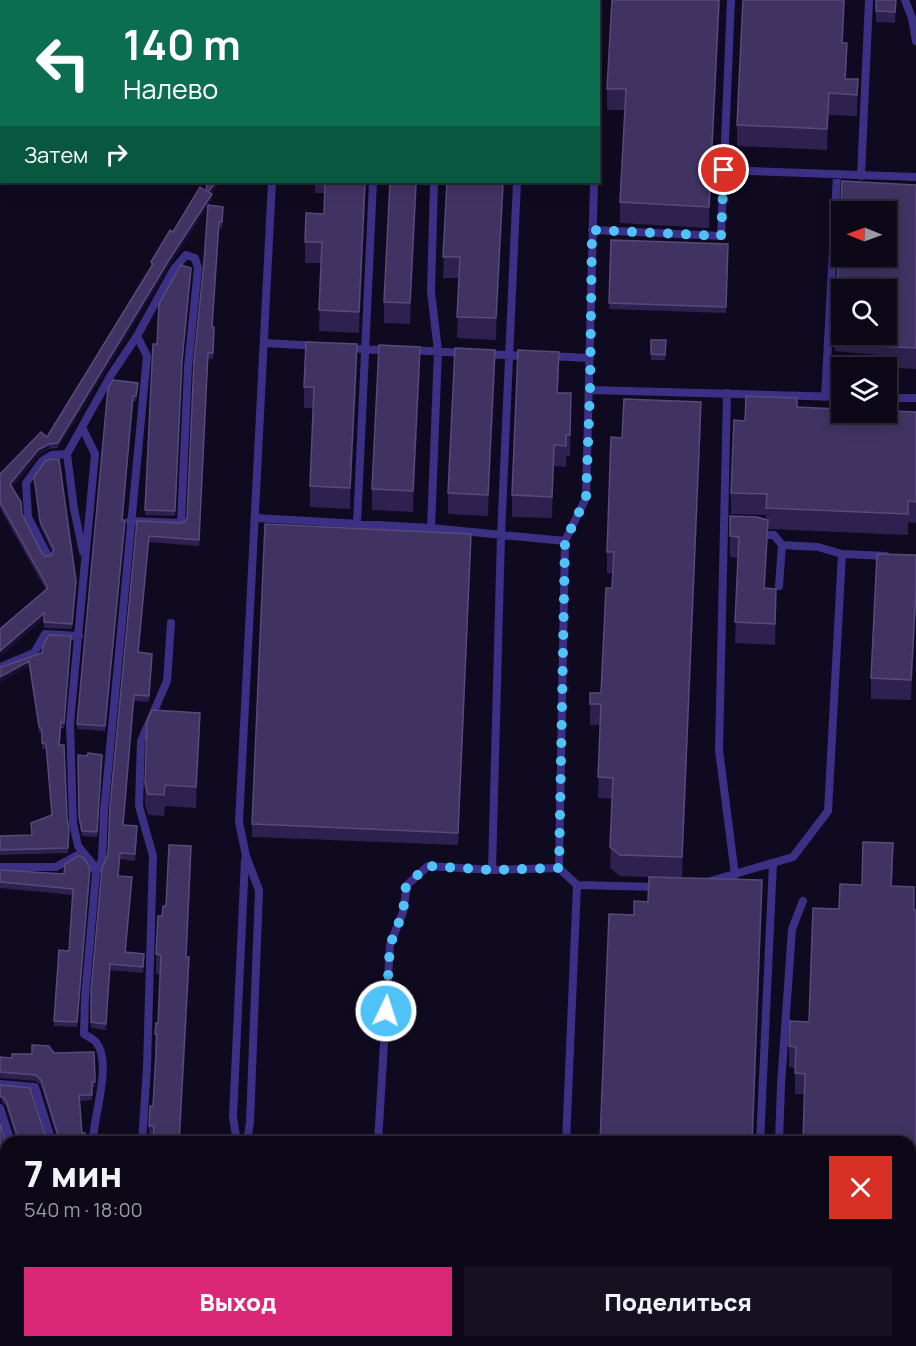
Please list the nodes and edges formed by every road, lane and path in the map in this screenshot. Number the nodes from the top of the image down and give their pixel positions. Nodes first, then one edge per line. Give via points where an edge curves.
1 (732, 0) edge
2 (869, 0) edge
3 (905, 0) edge
4 (916, 41) edge
5 (724, 170) junction
6 (837, 175) junction
7 (861, 176) junction
8 (916, 177) edge
9 (273, 183) edge
10 (373, 183) edge
11 (434, 183) edge
12 (517, 183) edge
13 (594, 183) edge
14 (592, 230) junction
15 (137, 336) junction
16 (265, 343) junction
17 (331, 347) edge
18 (353, 349) edge
19 (364, 349) junction
20 (438, 351) junction
21 (508, 355) junction
22 (531, 356) edge
23 (543, 356) edge
24 (590, 358) junction
25 (590, 390) junction
26 (727, 393) junction
27 (825, 397) junction
28 (831, 397) edge
29 (897, 398) edge
30 (916, 398) edge
31 (82, 427) junction
32 (67, 454) junction
33 (255, 518) junction
34 (130, 521) junction
35 (357, 524) junction
36 (723, 525) junction
37 (733, 526) edge
38 (754, 527) edge
39 (431, 528) junction
40 (501, 535) junction
41 (565, 541) junction
42 (782, 545) junction
43 (842, 554) junction
44 (48, 556) edge
45 (898, 557) edge
46 (85, 565) junction
47 (778, 586) dead end
48 (171, 623) dead end
49 (79, 636) junction
50 (0, 667) edge
51 (83, 852) junction
52 (246, 856) junction
53 (773, 863) junction
54 (0, 867) edge
55 (559, 868) junction
56 (492, 870) junction
57 (96, 873) junction
58 (735, 875) junction
59 (577, 885) junction
60 (694, 885) edge
61 (672, 887) edge
62 (803, 901) dead end
63 (0, 1084) edge
64 (0, 1108) edge
65 (10, 1136) edge
66 (50, 1136) edge
67 (93, 1136) edge
68 (142, 1136) edge
69 (236, 1136) edge
70 (248, 1136) edge
71 (378, 1136) edge
72 (566, 1136) edge
73 (760, 1136) edge
74 (779, 1136) edge

1 - 5 lane
2 - 7 lane
3 - 4 lane
5 - 6 lane
5 - 14 lane via 721,236
6 - 7 lane
6 - 27 lane
7 - 8 lane
9 - 16 lane
10 - 19 lane
11 - 20 lane via 431,292
12 - 21 lane
13 - 14 lane
14 - 24 lane
15 - 31 lane
15 - 34 lane via 147,356
15 - 34 lane via 174,269 186,255 195,258 198,268 188,367 181,523
16 - 17 lane
16 - 33 lane
18 - 19 lane
19 - 20 lane
19 - 35 lane
20 - 21 lane
20 - 39 lane
21 - 22 lane
21 - 40 lane
23 - 24 lane
24 - 25 lane
25 - 26 lane
25 - 41 lane via 586,498
26 - 27 lane
26 - 36 lane
27 - 28 lane
29 - 30 lane
31 - 32 lane
31 - 46 lane via 94,454
32 - 44 lane via 52,455 42,461 26,483 28,517
32 - 46 lane
33 - 35 lane
33 - 52 lane via 239,822
34 - 57 lane via 102,860
35 - 39 lane
36 - 37 lane
36 - 58 lane via 719,750
38 - 42 lane via 763,535 774,535
39 - 40 lane
40 - 41 lane
40 - 56 lane
41 - 55 lane
42 - 43 lane via 818,547
42 - 47 lane
43 - 45 lane
43 - 53 lane via 828,811 793,857
46 - 49 lane
48 - 68 lane via 167,681 141,741 139,806 153,856
49 - 50 lane via 45,634 34,653
49 - 51 lane via 70,723 73,822
51 - 54 lane via 56,867
51 - 57 lane
52 - 69 lane via 233,1117
52 - 70 lane via 259,890
53 - 58 lane
53 - 73 lane
55 - 56 lane
55 - 59 lane
56 - 71 lane via 428,866 406,885 403,912 390,945
57 - 67 lane via 84,1034 96,1042 102,1056
58 - 60 lane
59 - 61 lane
59 - 72 lane
62 - 74 lane via 792,929
63 - 66 lane via 35,1087
64 - 65 lane

